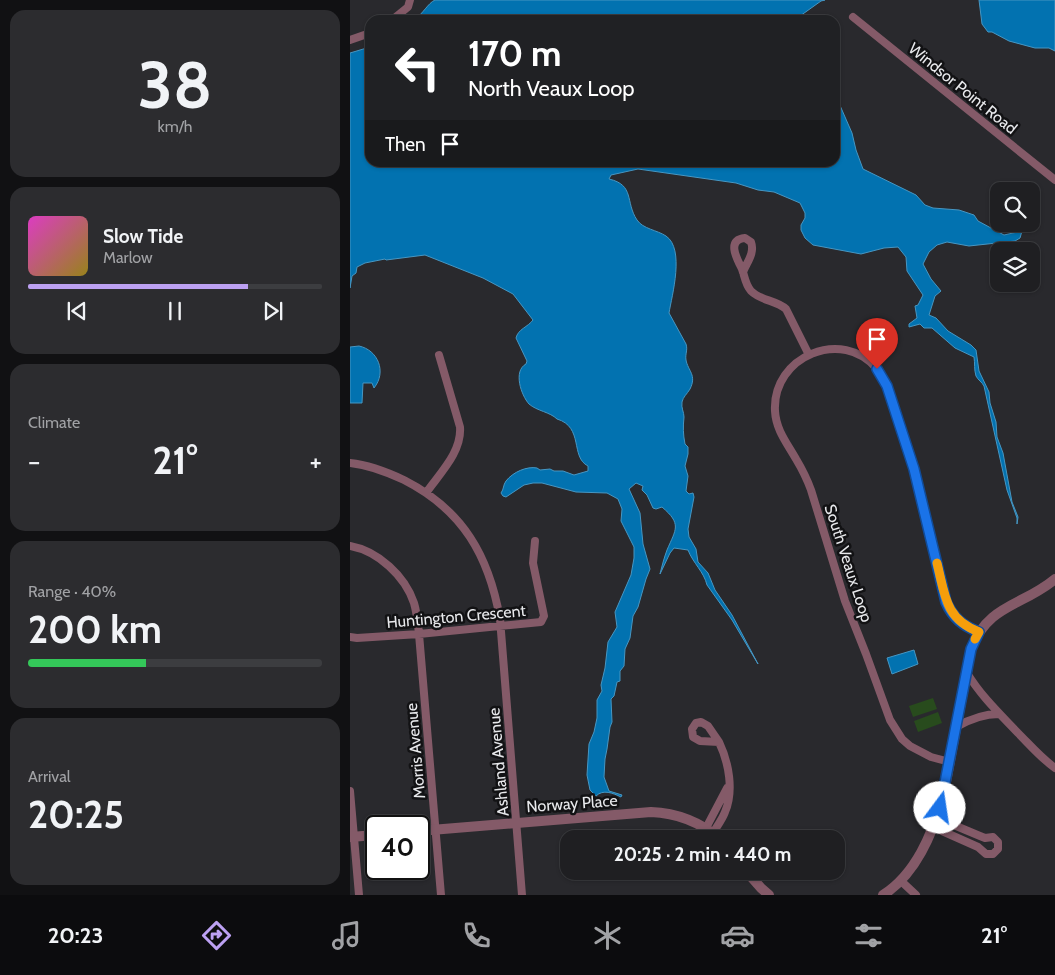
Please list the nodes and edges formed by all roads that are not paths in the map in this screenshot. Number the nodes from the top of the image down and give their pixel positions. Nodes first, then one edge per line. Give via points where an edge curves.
1 (410, 0) edge
2 (398, 15) edge
3 (853, 17) dead end
4 (365, 35) edge
5 (350, 40) edge
6 (1055, 180) edge
7 (743, 272) dead end
8 (438, 355) dead end
9 (809, 355) junction
10 (350, 463) edge
11 (426, 493) junction
12 (535, 541) dead end
13 (350, 546) edge
14 (1055, 579) edge
15 (500, 627) junction
16 (979, 632) junction
17 (419, 634) junction
18 (350, 637) edge
19 (967, 673) junction
20 (999, 714) junction
21 (956, 727) junction
22 (719, 742) dead end
23 (950, 762) junction
24 (1055, 768) edge
25 (350, 791) edge
26 (935, 822) junction
27 (517, 823) junction
28 (430, 830) edge
29 (435, 830) junction
30 (708, 830) edge
31 (714, 830) edge
32 (365, 836) edge
33 (352, 837) edge
34 (985, 838) junction
35 (980, 848) junction
36 (753, 880) edge
37 (901, 881) junction
38 (359, 895) edge
39 (441, 895) edge
40 (522, 895) edge
41 (769, 895) edge
42 (883, 895) edge
43 (916, 895) edge

1 - 2 street via 408,7
3 - 6 street, Windsor Point Road
4 - 5 street
7 - 9 street via 748,286 757,296 786,309
8 - 11 street via 460,434 454,454
9 - 16 street via 828,350 856,353 872,364 884,379 914,469 946,602 955,618
9 - 23 street, South Veaux Loop via 791,367 780,382 775,400 780,432 811,490 844,601 890,720 910,746
10 - 11 street, Ashland Avenue via 382,470
11 - 15 street, Ashland Avenue via 454,516 476,546 496,593
12 - 15 street, Huntington Crescent via 533,563 544,618 540,622
13 - 17 street, Morris Avenue via 375,555 401,580 414,602
14 - 16 street via 1031,596 1000,611
15 - 17 street, Huntington Crescent
15 - 27 street, Ashland Avenue
16 - 19 street via 971,649
17 - 18 street, Huntington Crescent
17 - 29 street, Morris Avenue
19 - 20 street
19 - 21 street
20 - 21 street via 979,716
20 - 24 street
21 - 23 street
22 - 31 street via 727,763 728,784
23 - 26 street
25 - 33 street
26 - 34 street
26 - 35 street
26 - 37 street via 915,863
27 - 29 street, Norway Place
27 - 30 street, Norway Place via 651,812 676,815
27 - 40 street, Ashland Avenue
28 - 29 street, Norway Place
29 - 39 street, Morris Avenue
32 - 33 street
33 - 38 street
34 - 35 street
34 - 35 street via 993,837 998,849 989,854
36 - 41 street
37 - 42 street
37 - 43 street

